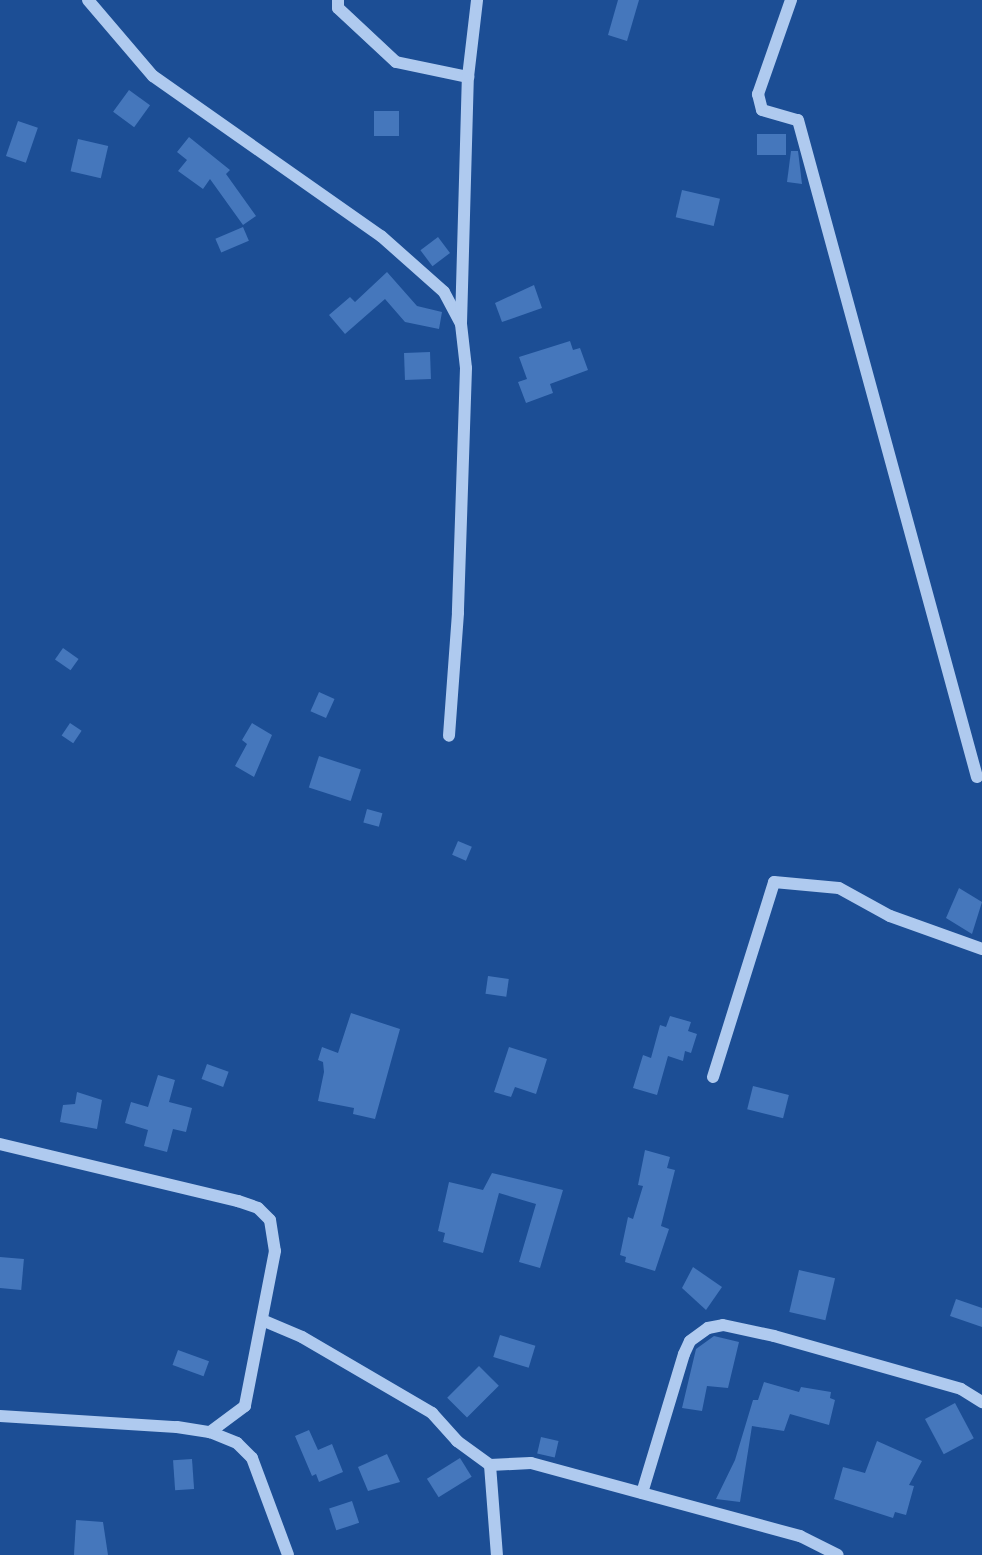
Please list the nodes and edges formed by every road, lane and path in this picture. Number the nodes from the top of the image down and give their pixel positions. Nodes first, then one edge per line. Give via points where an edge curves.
1 (88, 0) edge
2 (338, 0) edge
3 (477, 0) edge
4 (791, 0) edge
5 (468, 77) junction
6 (460, 324) junction
7 (449, 737) dead end
8 (977, 777) dead end
9 (982, 949) edge
10 (713, 1077) dead end
11 (0, 1144) edge
12 (262, 1320) junction
13 (982, 1402) edge
14 (0, 1416) edge
15 (210, 1432) junction
16 (491, 1465) junction
17 (642, 1493) junction
18 (288, 1555) edge
19 (496, 1555) edge
20 (838, 1555) edge

1 - 6 street via 153,76 381,236 444,292
2 - 5 street via 338,8 396,62
3 - 5 street
4 - 8 street via 758,94 762,110 799,120
5 - 6 street
6 - 7 street via 466,368
9 - 10 street via 890,916 839,888 774,882
11 - 12 street via 258,1208 275,1234
12 - 15 street via 245,1406
12 - 16 street via 302,1337 432,1413 457,1441
13 - 17 street via 961,1389 774,1336 723,1325 708,1328 690,1341 684,1354
14 - 15 street
15 - 18 street via 236,1443 252,1458
16 - 17 street via 531,1463
16 - 19 street
17 - 20 street via 800,1536

